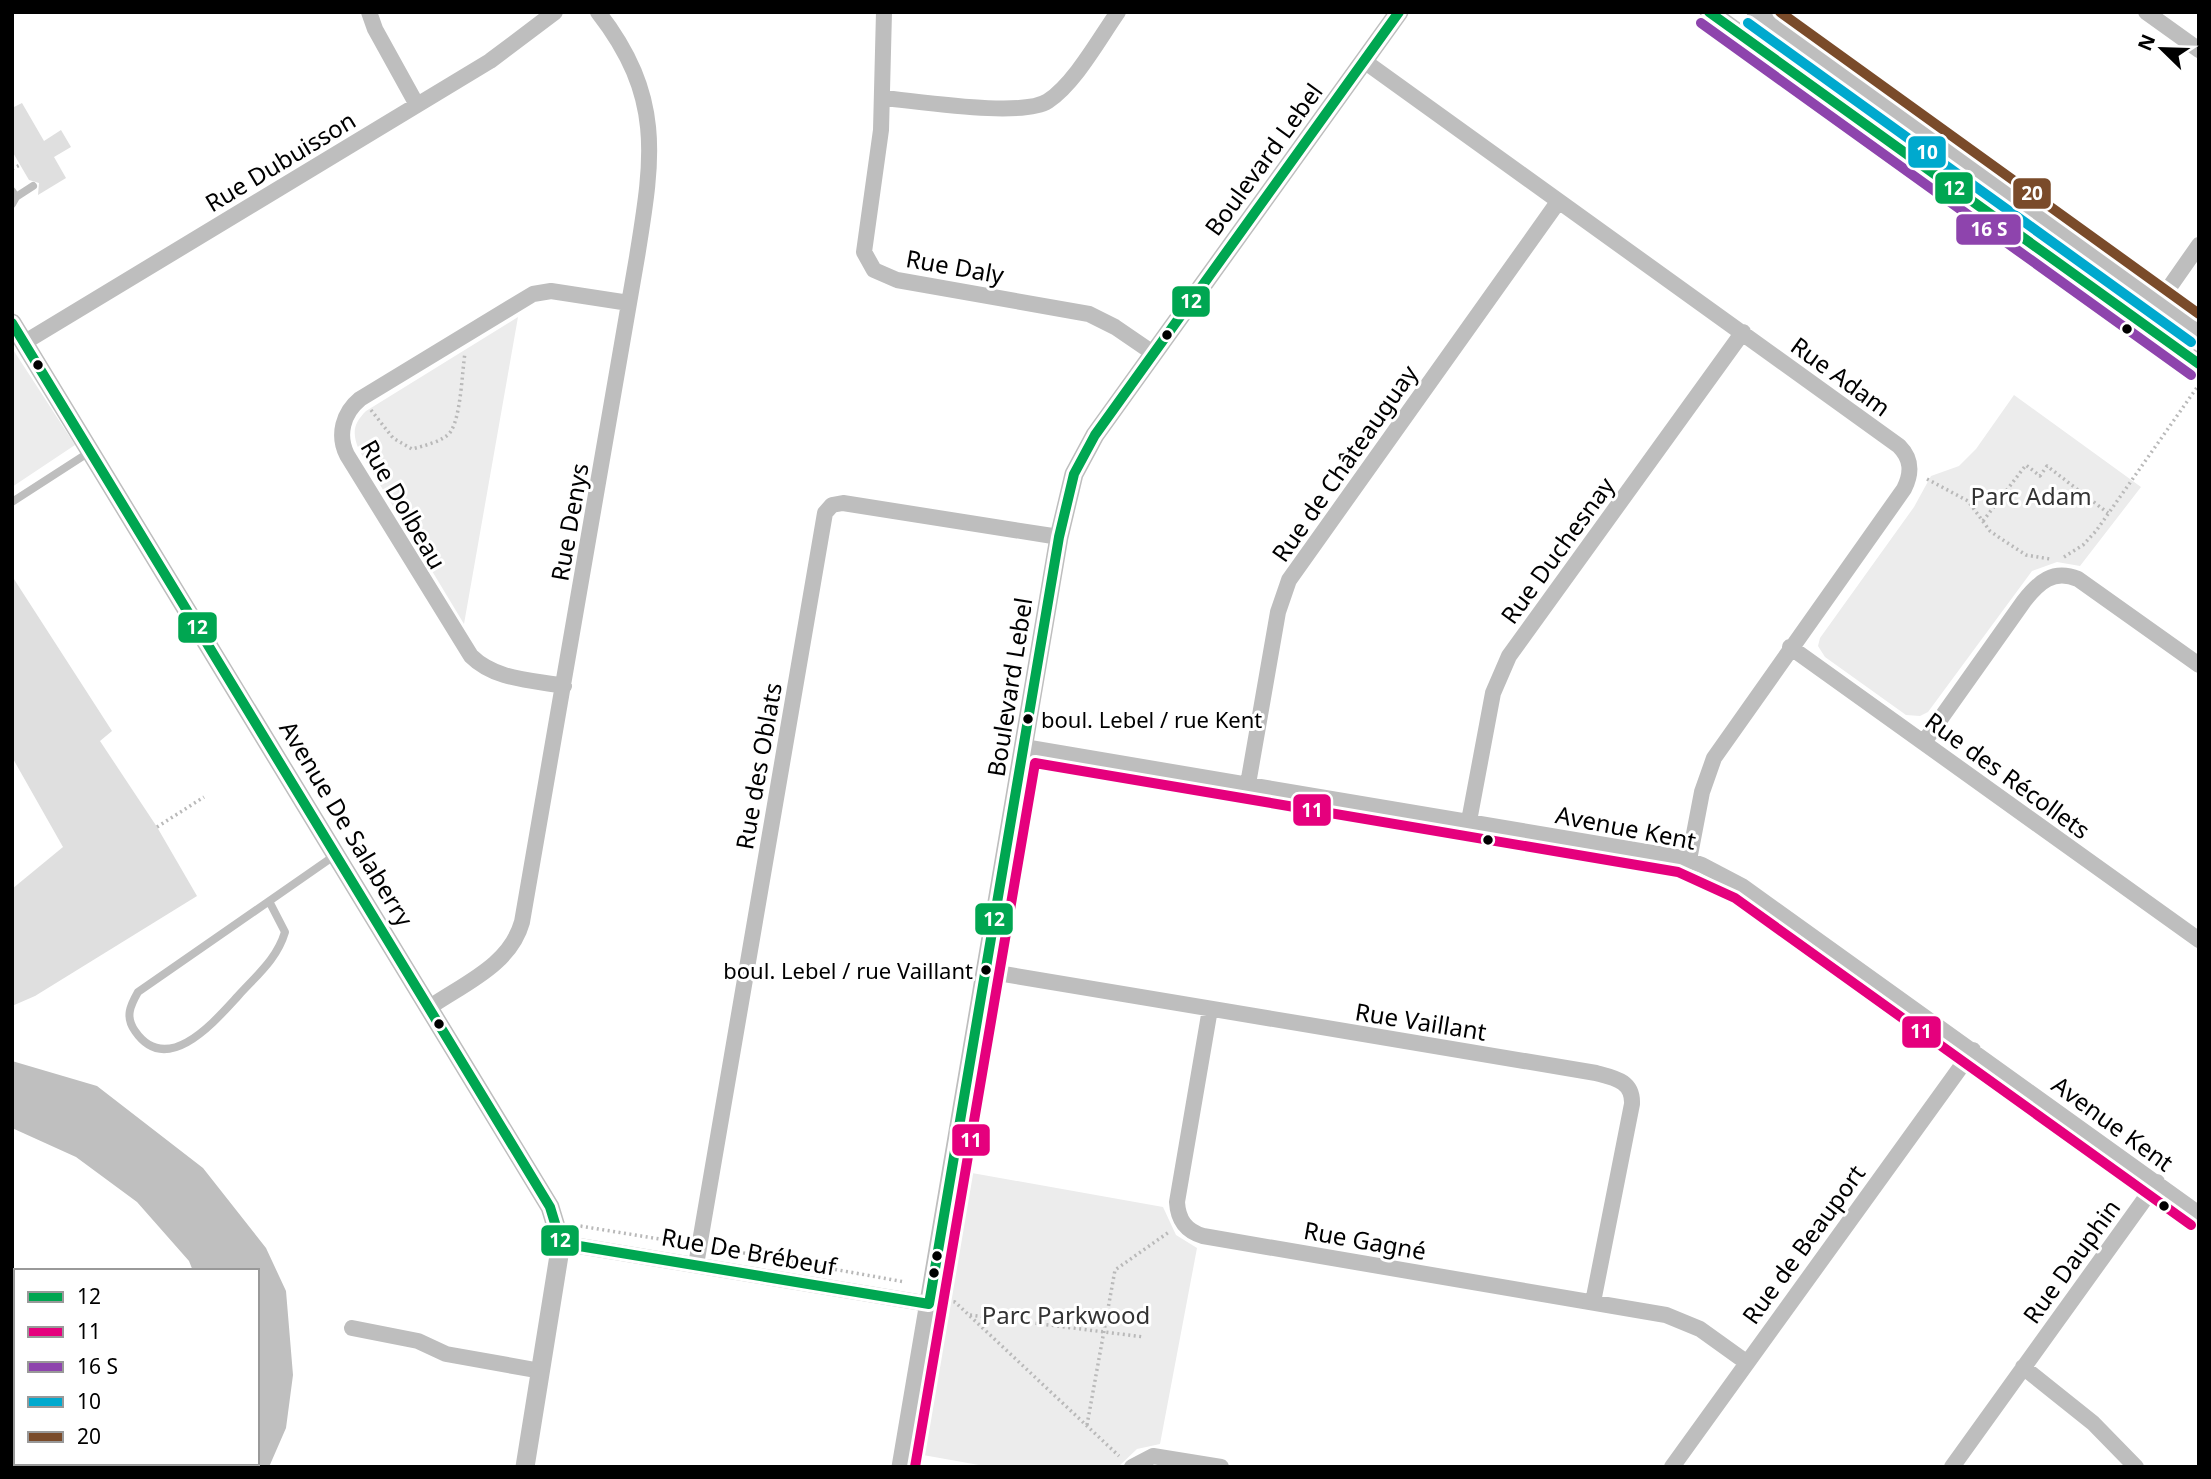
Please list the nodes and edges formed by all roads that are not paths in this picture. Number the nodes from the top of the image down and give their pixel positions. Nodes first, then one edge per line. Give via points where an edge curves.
1 (369, 12) edge
2 (555, 12) edge
3 (598, 12) edge
4 (884, 12) edge
5 (1118, 12) edge
6 (1399, 12) edge
7 (1709, 12) edge
8 (1756, 12) edge
9 (2146, 12) edge
10 (2199, 50) edge
11 (1364, 61) junction
12 (883, 98) junction
13 (417, 105) junction
14 (33, 186) dead end
15 (13, 197) edge
16 (1558, 202) junction
17 (2199, 245) edge
18 (2158, 302) junction
19 (629, 303) junction
20 (12, 323) edge
21 (2143, 325) junction
22 (2199, 331) edge
23 (1743, 332) junction
24 (24, 342) junction
25 (1153, 353) junction
26 (2199, 364) edge
27 (90, 451) junction
28 (12, 502) edge
29 (1059, 537) junction
30 (1790, 647) junction
31 (2199, 665) edge
32 (564, 686) junction
33 (1924, 742) junction
34 (1024, 747) junction
35 (1248, 784) junction
36 (1469, 821) junction
37 (337, 854) junction
38 (1689, 860) junction
39 (270, 901) junction
40 (2199, 940) edge
41 (986, 971) junction
42 (430, 1007) junction
43 (1210, 1009) junction
44 (1973, 1050) junction
45 (2157, 1182) junction
46 (2199, 1214) edge
47 (561, 1242) junction
48 (696, 1265) junction
49 (1593, 1302) junction
50 (939, 1303) junction
51 (352, 1328) dead end
52 (1746, 1362) junction
53 (2023, 1367) junction
54 (541, 1371) junction
55 (525, 1467) edge
56 (901, 1467) edge
57 (1132, 1467) edge
58 (1221, 1467) edge
59 (1672, 1467) edge
60 (1952, 1467) edge
61 (2136, 1467) edge

1 - 13 street
2 - 13 street, Rue Dubuisson via 489,61
3 - 19 street, Rue Denys via 630,63 650,130 649,184
4 - 12 street, Rue Daly
5 - 12 street via 1063,88 1038,106 1013,109
6 - 11 street, Boulevard Lebel
7 - 21 street
8 - 18 street
9 - 10 street
11 - 16 street, Rue Adam
11 - 25 street, Boulevard Lebel
12 - 25 street, Rue Daly via 863,243 874,270 897,280 1079,312 1107,322
13 - 24 street, Rue Dubuisson
14 - 15 lane
16 - 23 street, Rue Adam
16 - 35 street, Rue de Châteauguay via 1289,580 1278,612
17 - 18 street
18 - 21 street
18 - 22 street
19 - 32 street, Rue Denys
19 - 32 street, Rue Dolbeau via 551,291 533,295 360,399 342,428 347,455 465,650 490,671
20 - 24 street, Avenue De Salaberry
21 - 26 street
23 - 30 street, Rue Adam via 1899,446 1910,467 1904,489
23 - 36 street, Rue Duchesnay via 1509,656 1493,692
24 - 27 street, Avenue De Salaberry
25 - 29 street, Boulevard Lebel via 1080,460
27 - 28 lane
27 - 37 street, Avenue De Salaberry
29 - 34 street, Boulevard Lebel
29 - 48 street, Rue des Oblats via 843,503 832,505 825,513
30 - 33 street, Rue des Récollets
30 - 38 street, Rue Adam via 1714,758 1702,792
31 - 33 street via 2078,579 2050,576 2028,595
32 - 42 street, Rue Denys via 516,941 497,963
33 - 40 street, Rue des Récollets
34 - 35 street, Avenue Kent
34 - 41 street, Boulevard Lebel
35 - 36 street, Avenue Kent
36 - 38 street, Avenue Kent
37 - 39 lane
37 - 42 street, Avenue De Salaberry
38 - 44 street, Avenue Kent via 1741,886
39 - 39 lane via 138,992 130,1006 129,1022 136,1034 150,1046 164,1049 199,1037 278,953 285,932
41 - 43 street, Rue Vaillant
41 - 50 street, Boulevard Lebel
42 - 47 street, Avenue De Salaberry via 550,1207
43 - 49 street, Rue Gagné via 1177,1202 1181,1219 1191,1231
43 - 49 street, Rue Vaillant via 1596,1073 1623,1082 1631,1091 1632,1104
44 - 45 street, Avenue Kent
44 - 52 street, Rue de Beauport
45 - 46 street, Avenue Kent
45 - 53 street, Rue Dauphin
47 - 48 street, Rue De Brébeuf
47 - 54 street, Avenue De Salaberry
48 - 50 street, Rue De Brébeuf
49 - 52 street, Rue Gagné via 1666,1315 1689,1324
50 - 56 street, Boulevard Lebel
51 - 54 street via 418,1341 446,1354
52 - 59 street, Rue de Beauport
53 - 60 street, Rue Dauphin
53 - 61 street via 2082,1413
54 - 55 street, Avenue De Salaberry
57 - 58 street via 1153,1456

